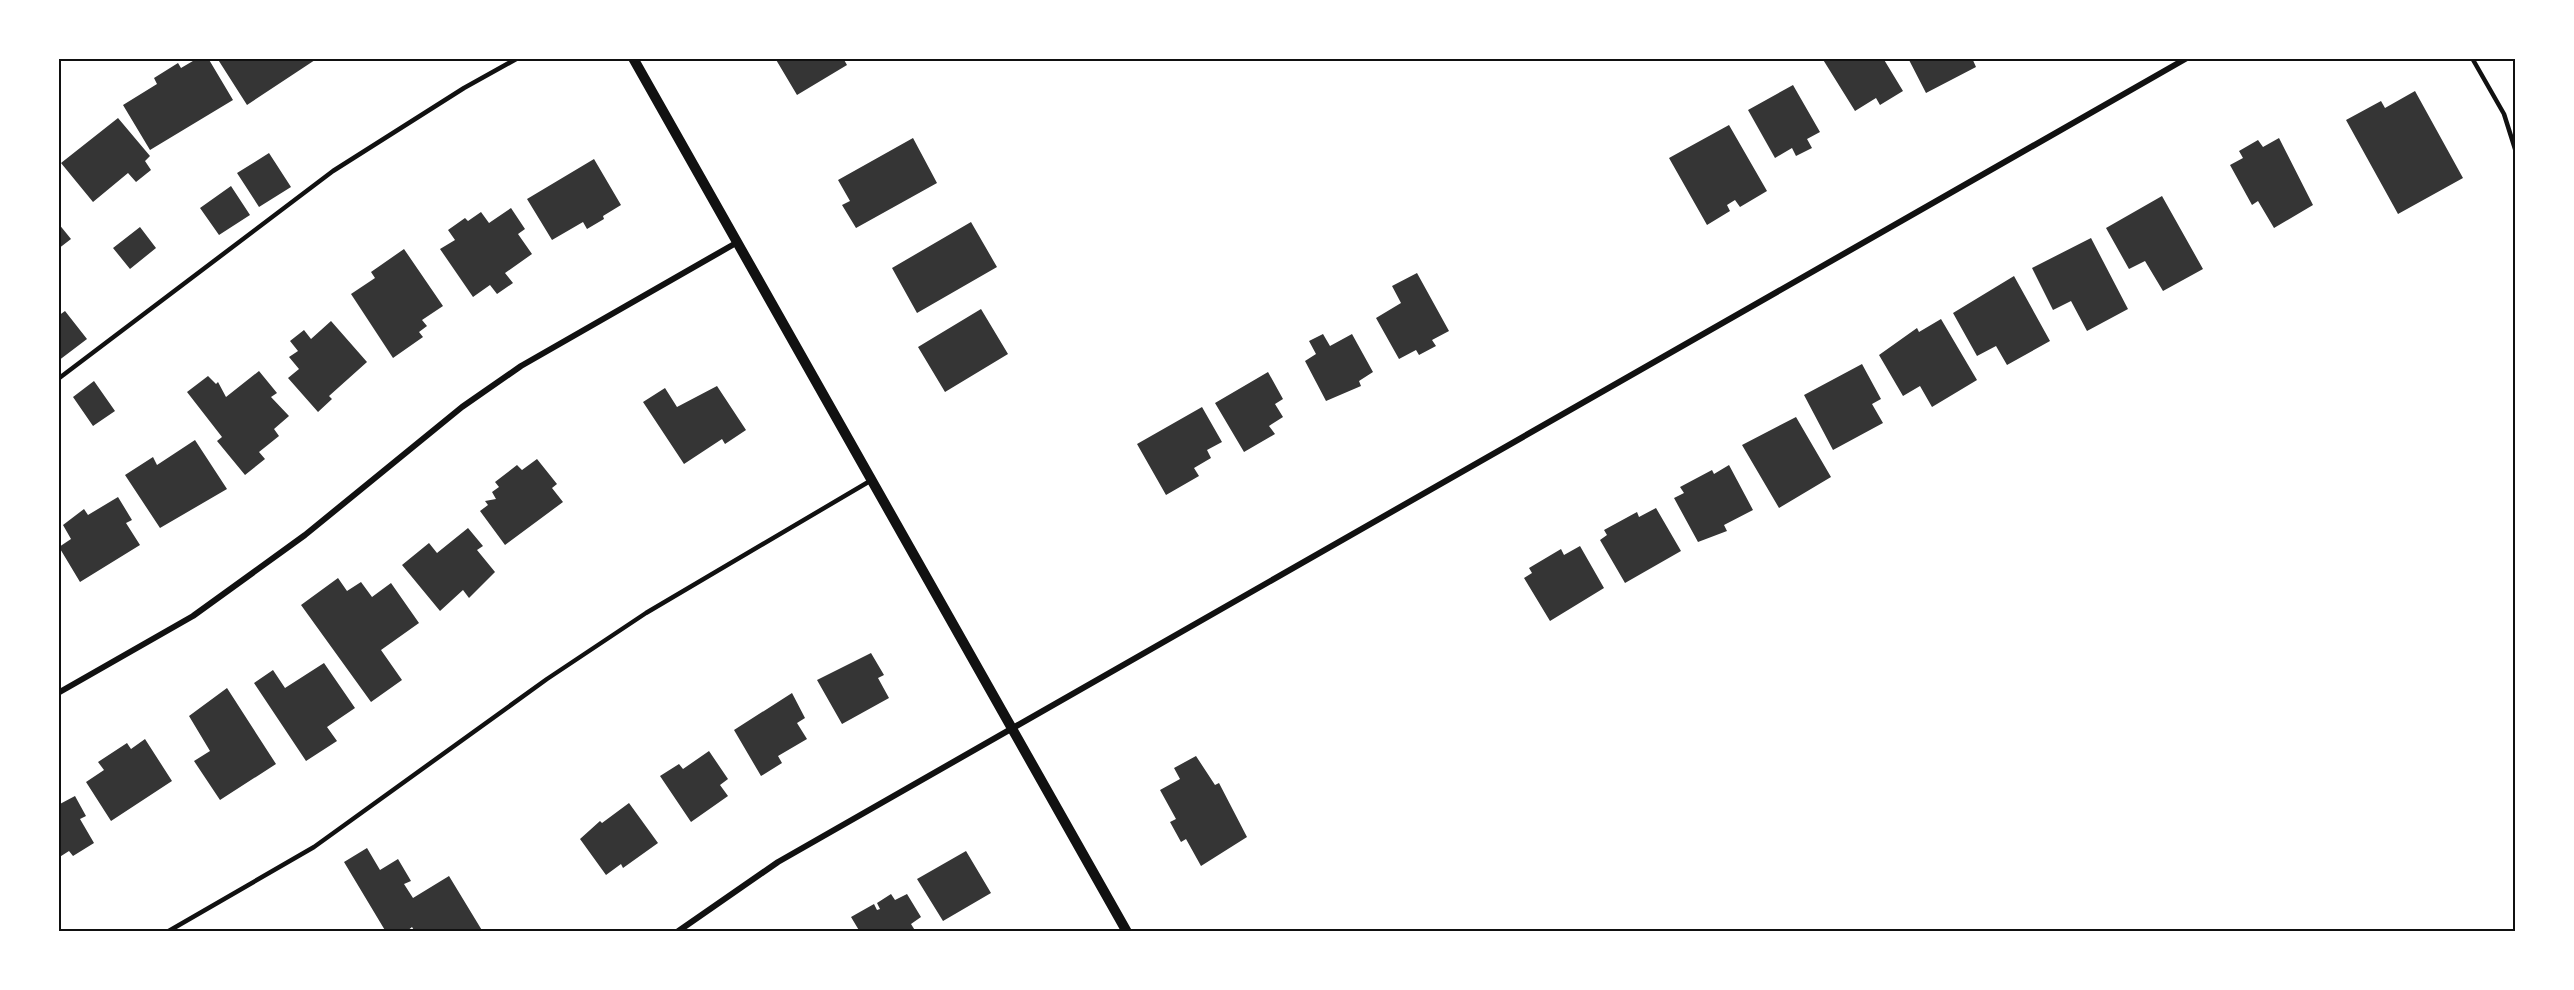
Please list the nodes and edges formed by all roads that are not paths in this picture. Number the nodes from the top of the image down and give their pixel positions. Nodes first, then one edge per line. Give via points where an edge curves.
1 (518, 58) edge
2 (633, 58) edge
3 (2187, 58) edge
4 (2472, 58) edge
5 (2516, 152) edge
6 (736, 243) junction
7 (58, 379) edge
8 (870, 481) junction
9 (58, 693) edge
10 (1011, 728) junction
11 (168, 932) edge
12 (677, 932) edge
13 (1127, 932) edge

1 - 7 lane via 333,171
2 - 6 street
3 - 10 street
4 - 5 lane via 2504,114
6 - 8 street
6 - 9 street via 520,366 462,407 305,535 193,616
8 - 10 street
8 - 11 lane via 646,613 547,679 314,847
10 - 12 street via 778,862
10 - 13 street

